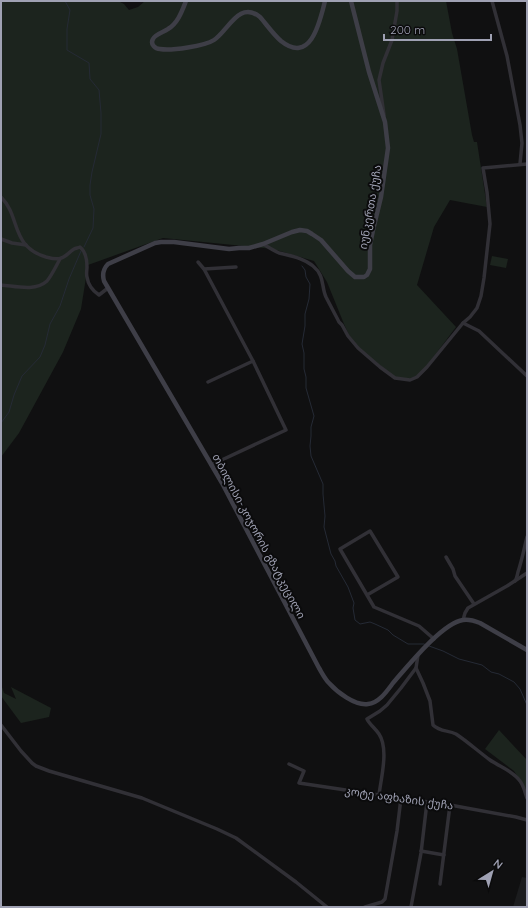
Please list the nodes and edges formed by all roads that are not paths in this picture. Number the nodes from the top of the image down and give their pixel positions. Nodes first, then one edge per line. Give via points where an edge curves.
1 (186, 1) edge
2 (326, 1) edge
3 (351, 1) edge
4 (397, 1) edge
5 (492, 1) edge
6 (385, 122) junction
7 (520, 164) junction
8 (527, 164) edge
9 (1, 197) edge
10 (1, 239) edge
11 (263, 244) junction
12 (26, 245) junction
13 (60, 259) junction
14 (198, 262) dead end
15 (236, 267) dead end
16 (204, 269) junction
17 (1, 285) edge
18 (108, 288) junction
19 (463, 323) junction
20 (253, 361) junction
21 (527, 376) edge
22 (208, 382) dead end
23 (211, 465) junction
24 (527, 537) edge
25 (446, 557) dead end
26 (527, 573) edge
27 (514, 582) junction
28 (367, 595) junction
29 (474, 604) junction
30 (463, 620) junction
31 (434, 639) junction
32 (527, 650) edge
33 (418, 655) junction
34 (416, 668) junction
35 (1, 725) edge
36 (289, 764) dead end
37 (379, 795) junction
38 (401, 798) junction
39 (527, 798) edge
40 (427, 802) junction
41 (450, 805) junction
42 (527, 820) edge
43 (421, 851) junction
44 (444, 855) junction
45 (440, 884) dead end
46 (327, 907) edge
47 (365, 907) edge
48 (412, 907) edge

1 - 2 main road via 173,25 152,40 158,49 207,43 219,36 234,18 248,12 260,17 286,44 291,47 303,46 316,32
3 - 6 main road, იუნკერთა ქუჩა
4 - 6 street via 392,40 379,80
5 - 7 street via 520,125
6 - 11 main road, იუნკერთა ქუჩა via 388,148 367,275 360,278 348,272 321,240 307,231 292,232
7 - 8 street
7 - 19 street via 483,168 490,224 484,278 477,308
9 - 12 street via 6,202
10 - 12 street
11 - 18 main road, იუნკერთა ქუჩა via 229,249 174,242 155,243 108,264 102,275
11 - 19 street via 278,253 293,256 313,265 322,280 325,295 338,322 348,336 358,348 395,378 410,380 417,377
12 - 13 street via 40,255
13 - 17 street via 48,280 41,285 32,288
13 - 18 street via 80,247 86,257 86,276 93,290 99,295
14 - 16 street
15 - 16 street
16 - 20 street
18 - 23 main road, თბილისი-კოჯორის გზატკეცილი
19 - 21 street via 480,331
20 - 22 street
20 - 23 street via 286,430
23 - 33 main road, თბილისი-კოჯორის გზატკეცილი via 328,682 357,703 369,704 385,693
24 - 27 street via 517,579
25 - 29 street via 454,576
26 - 27 street
27 - 29 street
28 - 28 street via 398,576 370,531 340,549
28 - 31 street via 374,607 419,626
29 - 30 street via 468,608
30 - 31 main road, თბილისი-კოჯორის გზატკეცილი via 454,623
30 - 32 main road via 480,623
31 - 33 main road, თბილისი-კოჯორის გზატკეცილი
33 - 34 street
34 - 37 street via 387,705 367,719 379,734 384,748
34 - 39 street via 430,701 434,725 440,730 455,734 491,761 512,772 521,781
35 - 46 street via 36,766 142,798 236,838
36 - 37 street, კოტე აფხაზის ქუჩა via 304,771 299,783
37 - 38 street, კოტე აფხაზის ქუჩა
38 - 40 street, კოტე აფხაზის ქუჩა
38 - 47 street via 385,899
40 - 41 street, კოტე აფხაზის ქუჩა
40 - 43 street
41 - 42 street, კოტე აფხაზის ქუჩა
41 - 44 street
43 - 44 street
43 - 48 street
44 - 45 street

